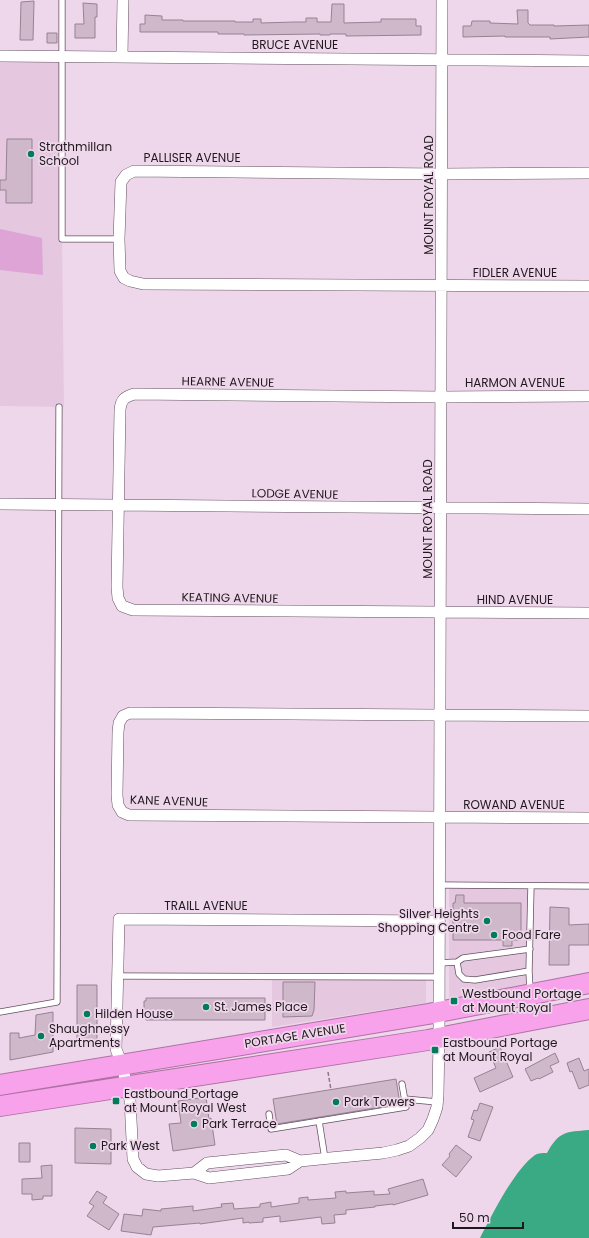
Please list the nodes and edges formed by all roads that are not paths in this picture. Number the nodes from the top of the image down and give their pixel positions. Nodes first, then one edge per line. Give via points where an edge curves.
1 (62, 0) edge
2 (123, 0) edge
3 (442, 0) edge
4 (0, 56) edge
5 (62, 56) junction
6 (122, 56) junction
7 (442, 59) junction
8 (589, 61) edge
9 (589, 173) edge
10 (442, 174) junction
11 (119, 239) junction
12 (441, 286) junction
13 (589, 286) edge
14 (589, 396) edge
15 (442, 397) junction
16 (59, 407) dead end
17 (0, 504) edge
18 (59, 505) junction
19 (118, 505) junction
20 (441, 508) junction
21 (589, 509) edge
22 (441, 613) junction
23 (589, 614) edge
24 (440, 715) junction
25 (589, 716) edge
26 (440, 818) junction
27 (589, 818) edge
28 (439, 885) junction
29 (531, 886) junction
30 (589, 886) edge
31 (439, 921) junction
32 (530, 949) junction
33 (457, 962) junction
34 (438, 963) junction
35 (529, 971) junction
36 (118, 976) junction
37 (438, 977) junction
38 (589, 983) edge
39 (530, 994) junction
40 (589, 1009) edge
41 (0, 1012) edge
42 (438, 1012) junction
43 (439, 1038) junction
44 (122, 1065) junction
45 (402, 1084) dead end
46 (0, 1085) edge
47 (127, 1087) junction
48 (405, 1099) junction
49 (437, 1102) junction
50 (0, 1106) edge
51 (269, 1114) dead end
52 (319, 1121) junction
53 (325, 1159) junction
54 (300, 1161) joint

1 - 5 lane
2 - 6 street
3 - 7 street, MOUNT ROYAL ROAD
4 - 5 street, BRUCE AVENUE
5 - 6 street, BRUCE AVENUE
5 - 11 lane via 62,240
6 - 7 street, BRUCE AVENUE
7 - 8 street, BRUCE AVENUE
7 - 10 street, MOUNT ROYAL ROAD
9 - 10 street
10 - 11 street, PALLISER AVENUE via 134,171 126,175 121,182
10 - 12 street, MOUNT ROYAL ROAD
11 - 12 street, PALLISER AVENUE via 120,271 124,278 143,284
12 - 13 street, FIDLER AVENUE
12 - 15 street, MOUNT ROYAL ROAD
14 - 15 street, HARMON AVENUE
15 - 19 street, HEARNE AVENUE via 130,395 120,403
15 - 20 street, MOUNT ROYAL ROAD
16 - 18 lane
17 - 18 street, LODGE AVENUE
18 - 19 street, LODGE AVENUE
18 - 41 lane via 57,1002
19 - 20 street, LODGE AVENUE
19 - 22 street, KEATING AVENUE via 118,598 122,606 133,610
20 - 21 street, LODGE AVENUE
20 - 22 street, MOUNT ROYAL ROAD
22 - 23 street, HIND AVENUE
22 - 24 street, MOUNT ROYAL ROAD
24 - 25 street
24 - 26 street, MOUNT ROYAL ROAD
24 - 26 street, KANE AVENUE via 130,713 123,716 119,728 117,795 122,812 129,815
26 - 27 street, ROWAND AVENUE
26 - 28 street, MOUNT ROYAL ROAD
28 - 29 lane
28 - 31 street, MOUNT ROYAL ROAD
29 - 30 lane
29 - 32 lane
31 - 34 street, MOUNT ROYAL ROAD
31 - 36 street, TRAILL AVENUE via 119,919
32 - 33 lane via 463,958
32 - 35 lane
33 - 34 lane
33 - 35 lane via 459,974 464,979 475,980
34 - 37 street, MOUNT ROYAL ROAD
35 - 39 lane
36 - 37 lane
36 - 44 street, TRAILL AVENUE via 116,1049
37 - 42 street, MOUNT ROYAL ROAD
38 - 39 highway, PORTAGE AVENUE
39 - 42 highway, PORTAGE AVENUE
40 - 43 highway, PORTAGE AVENUE
42 - 43 street, MOUNT ROYAL ROAD
42 - 44 highway, PORTAGE AVENUE
43 - 47 highway, PORTAGE AVENUE
43 - 49 street, MOUNT ROYAL ROAD
44 - 46 highway, PORTAGE AVENUE
44 - 47 street, TRAILL AVENUE
45 - 48 lane
47 - 50 highway, PORTAGE AVENUE
47 - 54 street, TRAILL AVENUE via 133,1159 137,1168 146,1174 158,1176 194,1173 209,1178 288,1169
48 - 49 lane
48 - 52 lane via 406,1107
49 - 53 street, MOUNT ROYAL ROAD via 428,1130 409,1146 383,1153
51 - 52 lane via 271,1129
52 - 53 lane
53 - 54 street, MOUNT ROYAL ROAD

